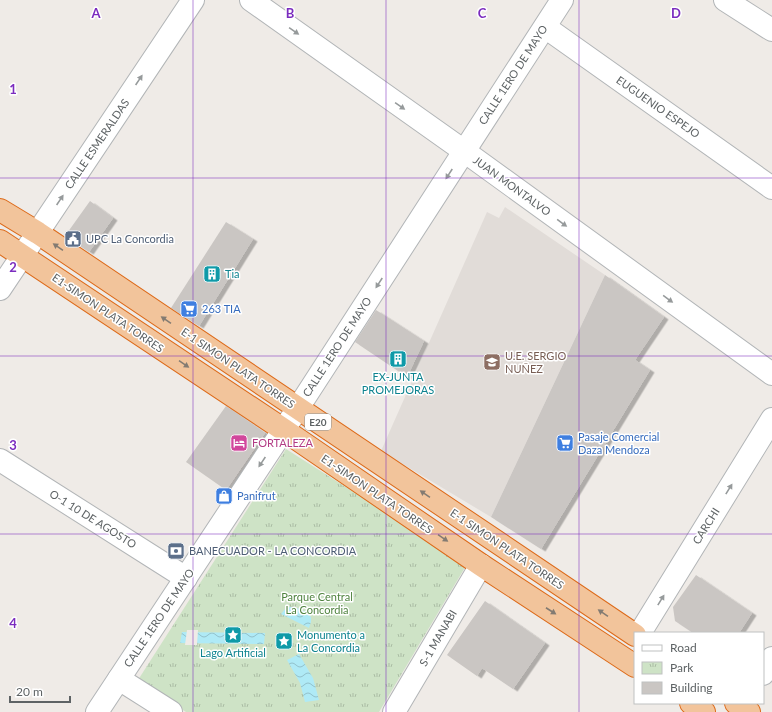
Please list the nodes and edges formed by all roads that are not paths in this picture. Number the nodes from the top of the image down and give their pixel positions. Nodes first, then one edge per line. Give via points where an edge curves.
1 (193, 0) edge
2 (251, 0) edge
3 (562, 0) edge
4 (725, 0) edge
5 (545, 27) junction
6 (772, 30) edge
7 (464, 151) junction
8 (772, 188) edge
9 (0, 210) edge
10 (38, 234) junction
11 (0, 241) edge
12 (22, 256) junction
13 (0, 288) edge
14 (770, 368) edge
15 (298, 408) junction
16 (772, 419) edge
17 (284, 430) junction
18 (0, 460) edge
19 (481, 565) junction
20 (186, 578) junction
21 (641, 632) edge
22 (634, 634) edge
23 (772, 658) edge
24 (634, 665) edge
25 (764, 672) edge
26 (119, 679) junction
27 (692, 704) edge
28 (400, 710) edge
29 (97, 712) edge
30 (171, 712) edge
31 (704, 712) edge

10 -> 1 street, CALLE ESMERALDAS
2 -> 7 street, JUAN MONTALVO
3 - 5 street, CALLE 1ERO DE MAYO
4 - 6 street
5 - 7 street, CALLE 1ERO DE MAYO
5 - 8 street, EUGUENIO ESPEJO
7 -> 14 street, JUAN MONTALVO
7 -> 15 street, CALLE 1ERO DE MAYO
9 - 10 highway, E-1 SIMON PLATA TORRES / E20
10 - 12 street, CALLE ESMERALDAS
15 -> 10 highway, E-1 SIMON PLATA TORRES / E20
11 - 12 highway, E1-SIMON PLATA TORRES / E20
12 - 13 street, CALLE ESMERALDAS
12 -> 17 highway, E1-SIMON PLATA TORRES / E20
15 - 17 street, CALLE 1ERO DE MAYO
22 -> 15 highway, E-1 SIMON PLATA TORRES / E20
21 -> 16 street, CARCHI
17 -> 19 highway, E1-SIMON PLATA TORRES / E20
17 -> 20 street, CALLE 1ERO DE MAYO
18 - 20 street, O-1 10 DE AGOSTO
19 -> 24 highway, E1-SIMON PLATA TORRES / E20
19 - 28 street, S-1 MANABI
20 - 26 street, CALLE 1ERO DE MAYO
23 - 25 street
26 - 29 street, CALLE 1ERO DE MAYO
26 - 30 street
27 - 31 highway

